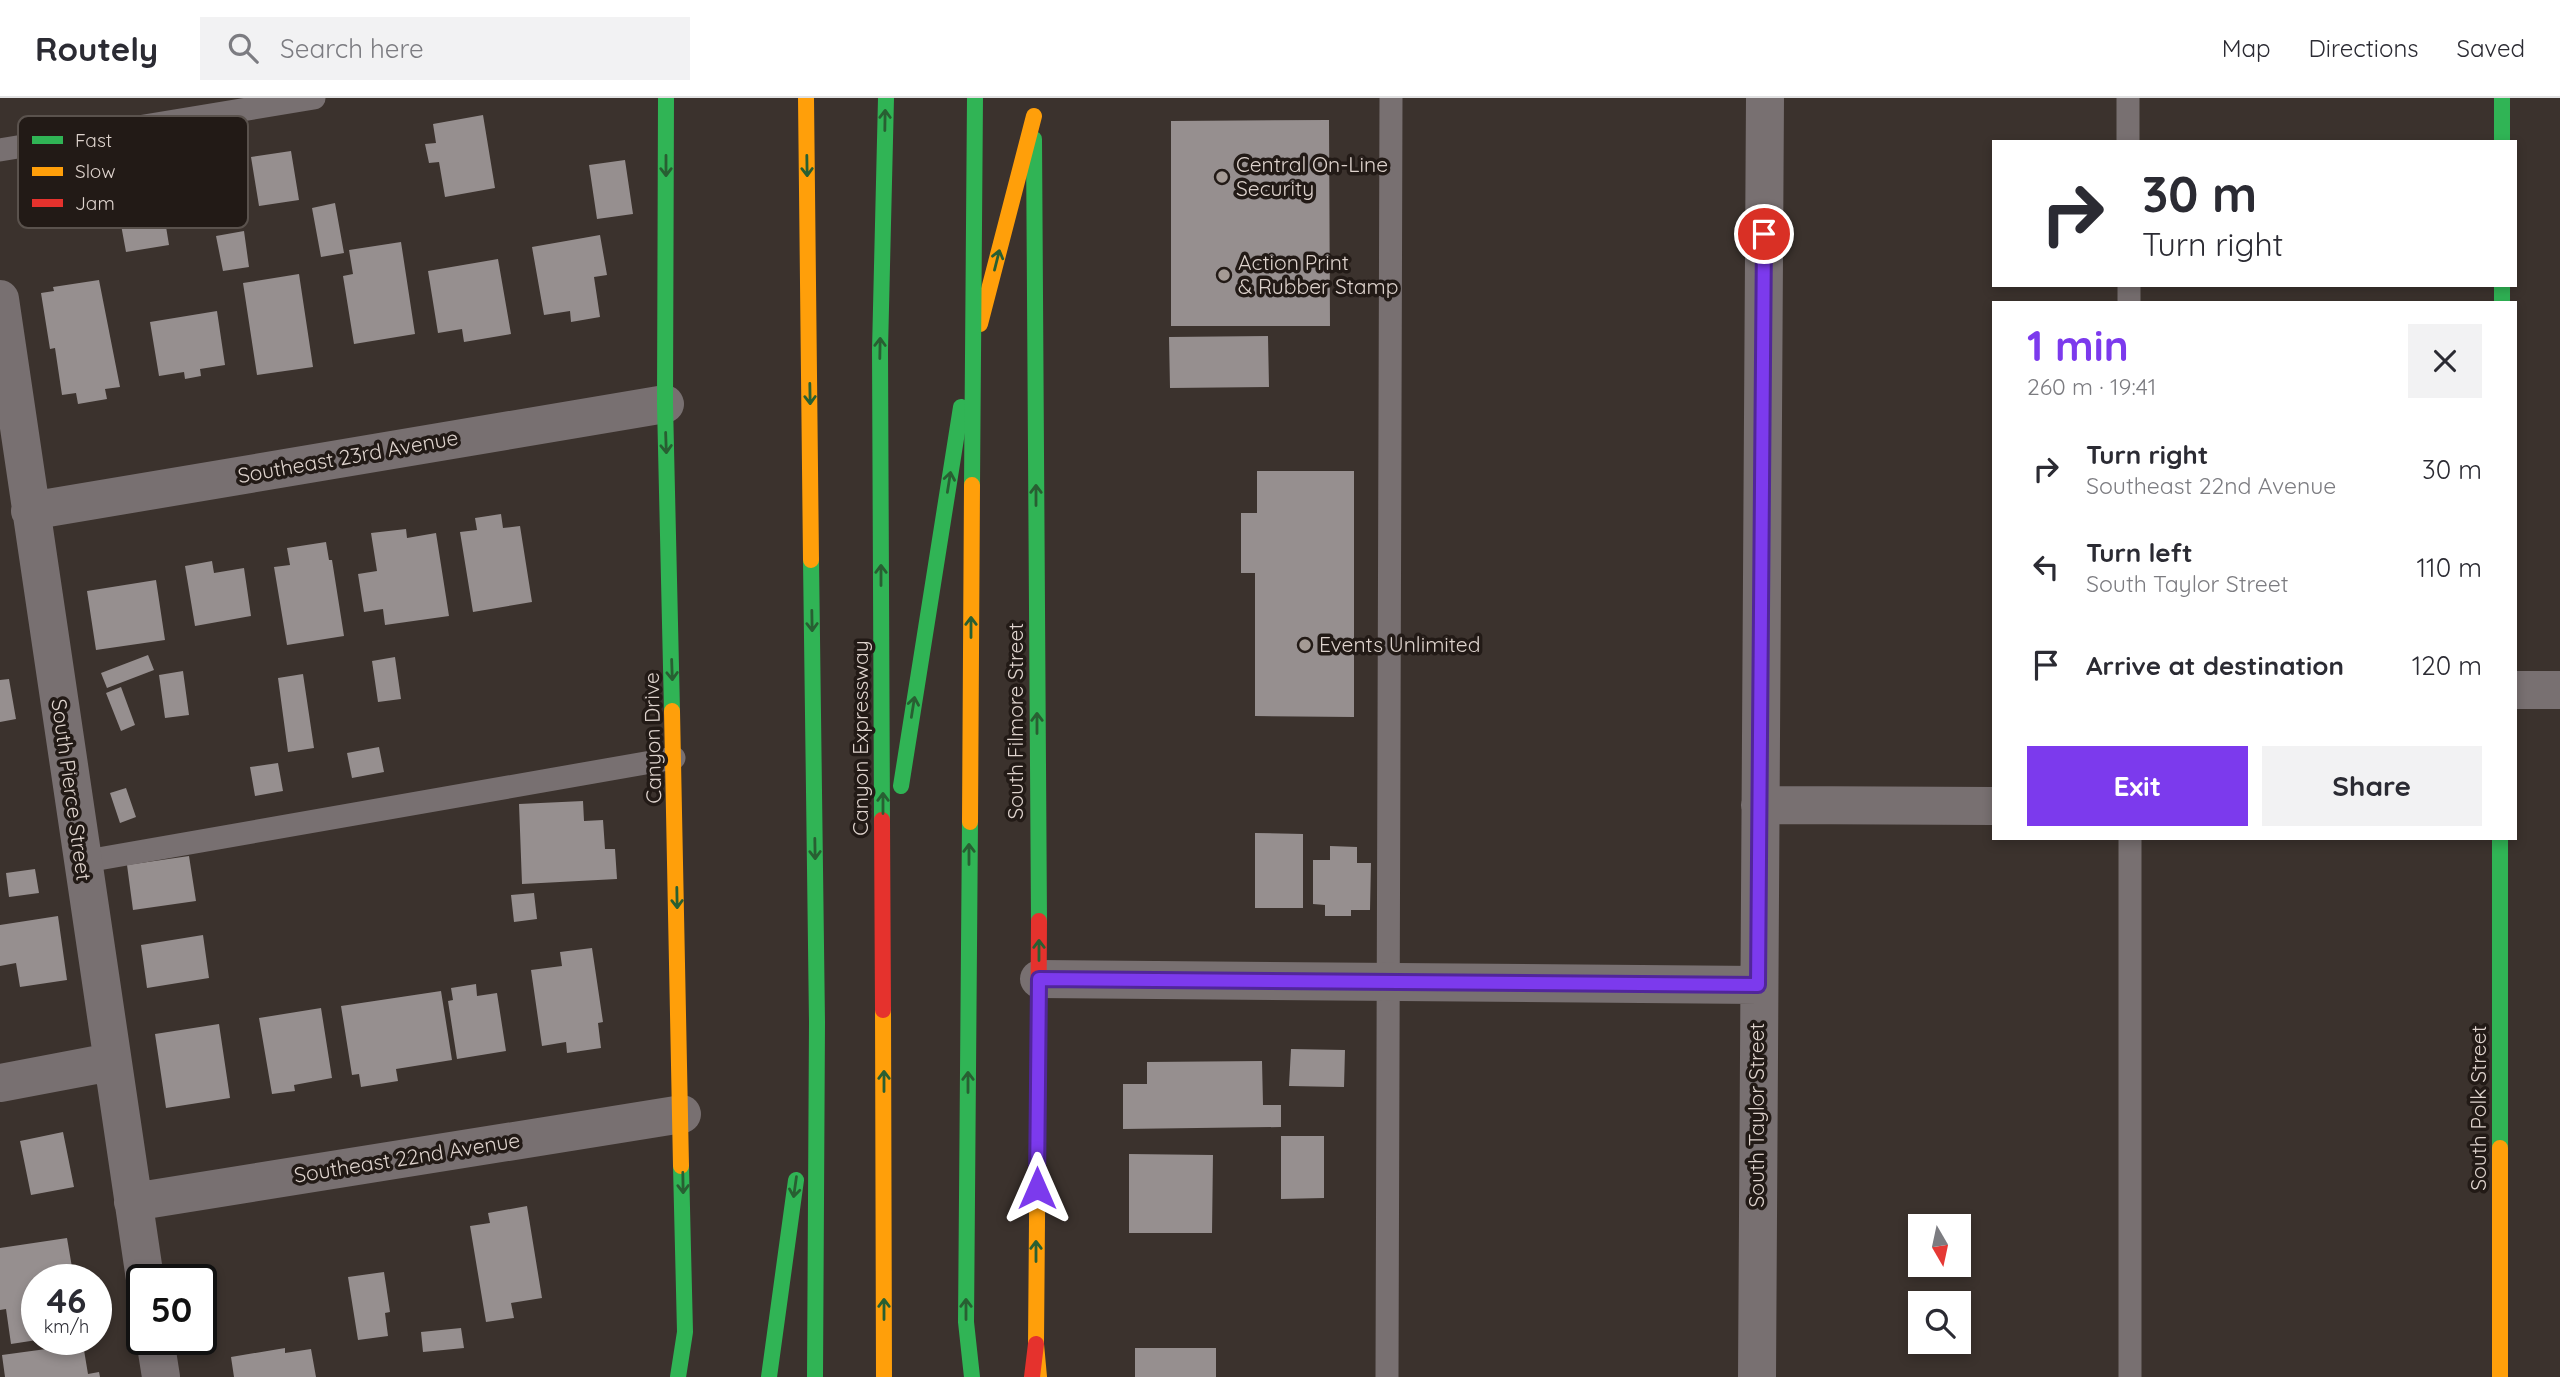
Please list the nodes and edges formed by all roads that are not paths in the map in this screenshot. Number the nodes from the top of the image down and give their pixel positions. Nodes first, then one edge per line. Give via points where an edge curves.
1 (314, 98) edge
2 (666, 98) edge
3 (806, 98) edge
4 (886, 98) edge
5 (975, 98) edge
6 (1033, 98) edge
7 (1391, 98) edge
8 (1765, 98) edge
9 (2128, 98) edge
10 (2502, 98) edge
11 (205, 116) edge
12 (1034, 116) junction
13 (2128, 140) edge
14 (2502, 140) edge
15 (18, 147) edge
16 (0, 150) edge
17 (0, 299) edge
18 (665, 404) junction
19 (30, 511) junction
20 (2517, 690) edge
21 (2560, 690) edge
22 (674, 758) junction
23 (1760, 805) junction
24 (1992, 806) edge
25 (2130, 840) edge
26 (2500, 840) edge
27 (81, 862) junction
28 (883, 895) junction
29 (1039, 979) junction
30 (1389, 982) junction
31 (1758, 985) junction
32 (817, 1022) junction
33 (111, 1062) junction
34 (0, 1083) edge
35 (682, 1114) junction
36 (133, 1202) junction
37 (143, 1264) edge
38 (1036, 1344) junction
39 (158, 1355) edge
40 (161, 1377) edge
41 (678, 1377) edge
42 (769, 1377) edge
43 (815, 1377) edge
44 (884, 1377) edge
45 (972, 1377) edge
46 (1032, 1377) edge
47 (1039, 1377) edge
48 (1387, 1377) edge
49 (1756, 1377) edge
50 (2130, 1377) edge
51 (2500, 1377) edge

1 - 11 lane
2 -> 18 main road, Canyon Drive
3 -> 32 main road
28 -> 4 main road, Canyon Expressway via 880,350
45 -> 5 main road, bridge via 966,1322
6 - 12 main road, South Filmore Street
7 - 30 lane
8 - 23 street, South Taylor Street
9 - 13 lane
10 - 14 main road
28 -> 12 main road via 965,384
29 -> 12 main road, South Filmore Street
15 - 16 lane
17 - 19 street, South Pierce Street
18 - 19 street, Southeast 23rd Avenue
18 -> 22 main road, Canyon Drive
19 - 27 street, South Pierce Street
20 - 21 street
22 - 27 lane
22 -> 35 main road, Canyon Drive
23 - 24 street
23 - 31 street, South Taylor Street
25 - 50 lane
26 - 51 main road, South Polk Street
27 - 33 street, South Pierce Street
44 -> 28 main road, Canyon Expressway
29 - 30 street
38 -> 29 main road, South Filmore Street
30 - 31 street
30 - 48 lane
31 - 49 street, South Taylor Street
32 -> 42 main road
32 - 43 main road
33 - 34 street
33 - 36 street, South Pierce Street
35 - 36 street, Southeast 22nd Avenue
35 -> 41 main road, Canyon Drive via 685,1332
36 - 37 street, South Pierce Street
38 - 46 main road
38 - 47 main road
39 - 40 street

